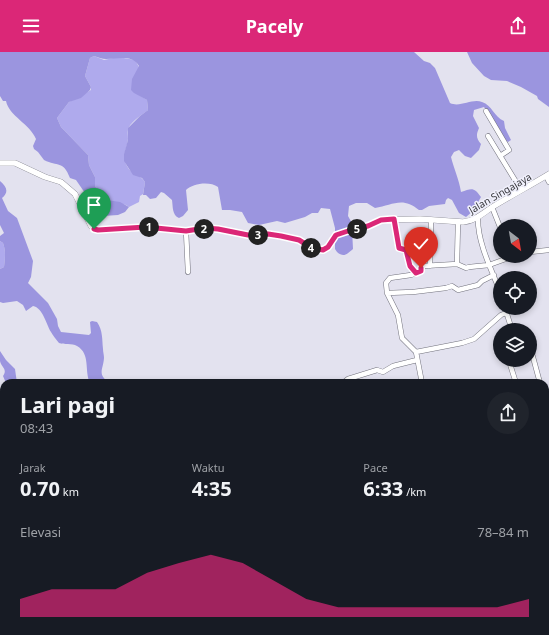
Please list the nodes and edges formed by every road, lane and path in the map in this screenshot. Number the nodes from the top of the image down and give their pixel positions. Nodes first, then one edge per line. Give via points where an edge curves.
1 (486, 111) dead end
2 (488, 136) dead end
3 (500, 156) junction
4 (0, 163) edge
5 (548, 175) edge
6 (549, 182) edge
7 (521, 190) junction
8 (492, 207) junction
9 (478, 217) junction
10 (394, 219) junction
11 (497, 219) edge
12 (431, 220) junction
13 (458, 222) junction
14 (186, 231) junction
15 (549, 250) edge
16 (537, 251) edge
17 (494, 263) edge
18 (457, 264) junction
19 (489, 265) junction
20 (430, 266) junction
21 (188, 272) dead end
22 (416, 273) junction
23 (493, 273) edge
24 (493, 276) edge
25 (387, 293) junction
26 (501, 315) edge
27 (416, 352) junction
28 (417, 360) junction
29 (511, 367) edge
30 (536, 367) edge
31 (348, 379) edge
32 (421, 379) edge
33 (515, 379) edge
34 (539, 379) edge

1 - 3 street via 509,150
2 - 3 street
3 - 7 street
4 - 14 street, Jalan Singajaya via 15,164 61,182 75,194 91,226 96,230 146,227
5 - 6 street
5 - 7 street, Jalan Singajaya
7 - 8 street, Jalan Singajaya
8 - 9 street, Jalan Singajaya
8 - 11 street
9 - 13 street, Jalan Singajaya via 467,222
9 - 19 street via 479,233
10 - 12 street, Jalan Singajaya
10 - 14 street, Jalan Singajaya via 381,220 336,235 323,250 312,248 299,240 268,234 248,235 205,228
10 - 22 street via 398,246 406,250 410,266
12 - 13 street, Jalan Singajaya
12 - 20 street
13 - 18 street
14 - 21 street
15 - 16 street
17 - 19 street
18 - 19 street via 466,268
18 - 20 street
19 - 23 street
20 - 22 street via 422,267 421,271
22 - 25 street via 390,278 386,283
24 - 25 street via 478,285 458,290 452,286
25 - 27 street via 398,315 402,338
26 - 27 street via 474,339
27 - 28 street
28 - 31 street via 393,366 383,372 377,370
28 - 32 street
29 - 33 street
30 - 34 street

